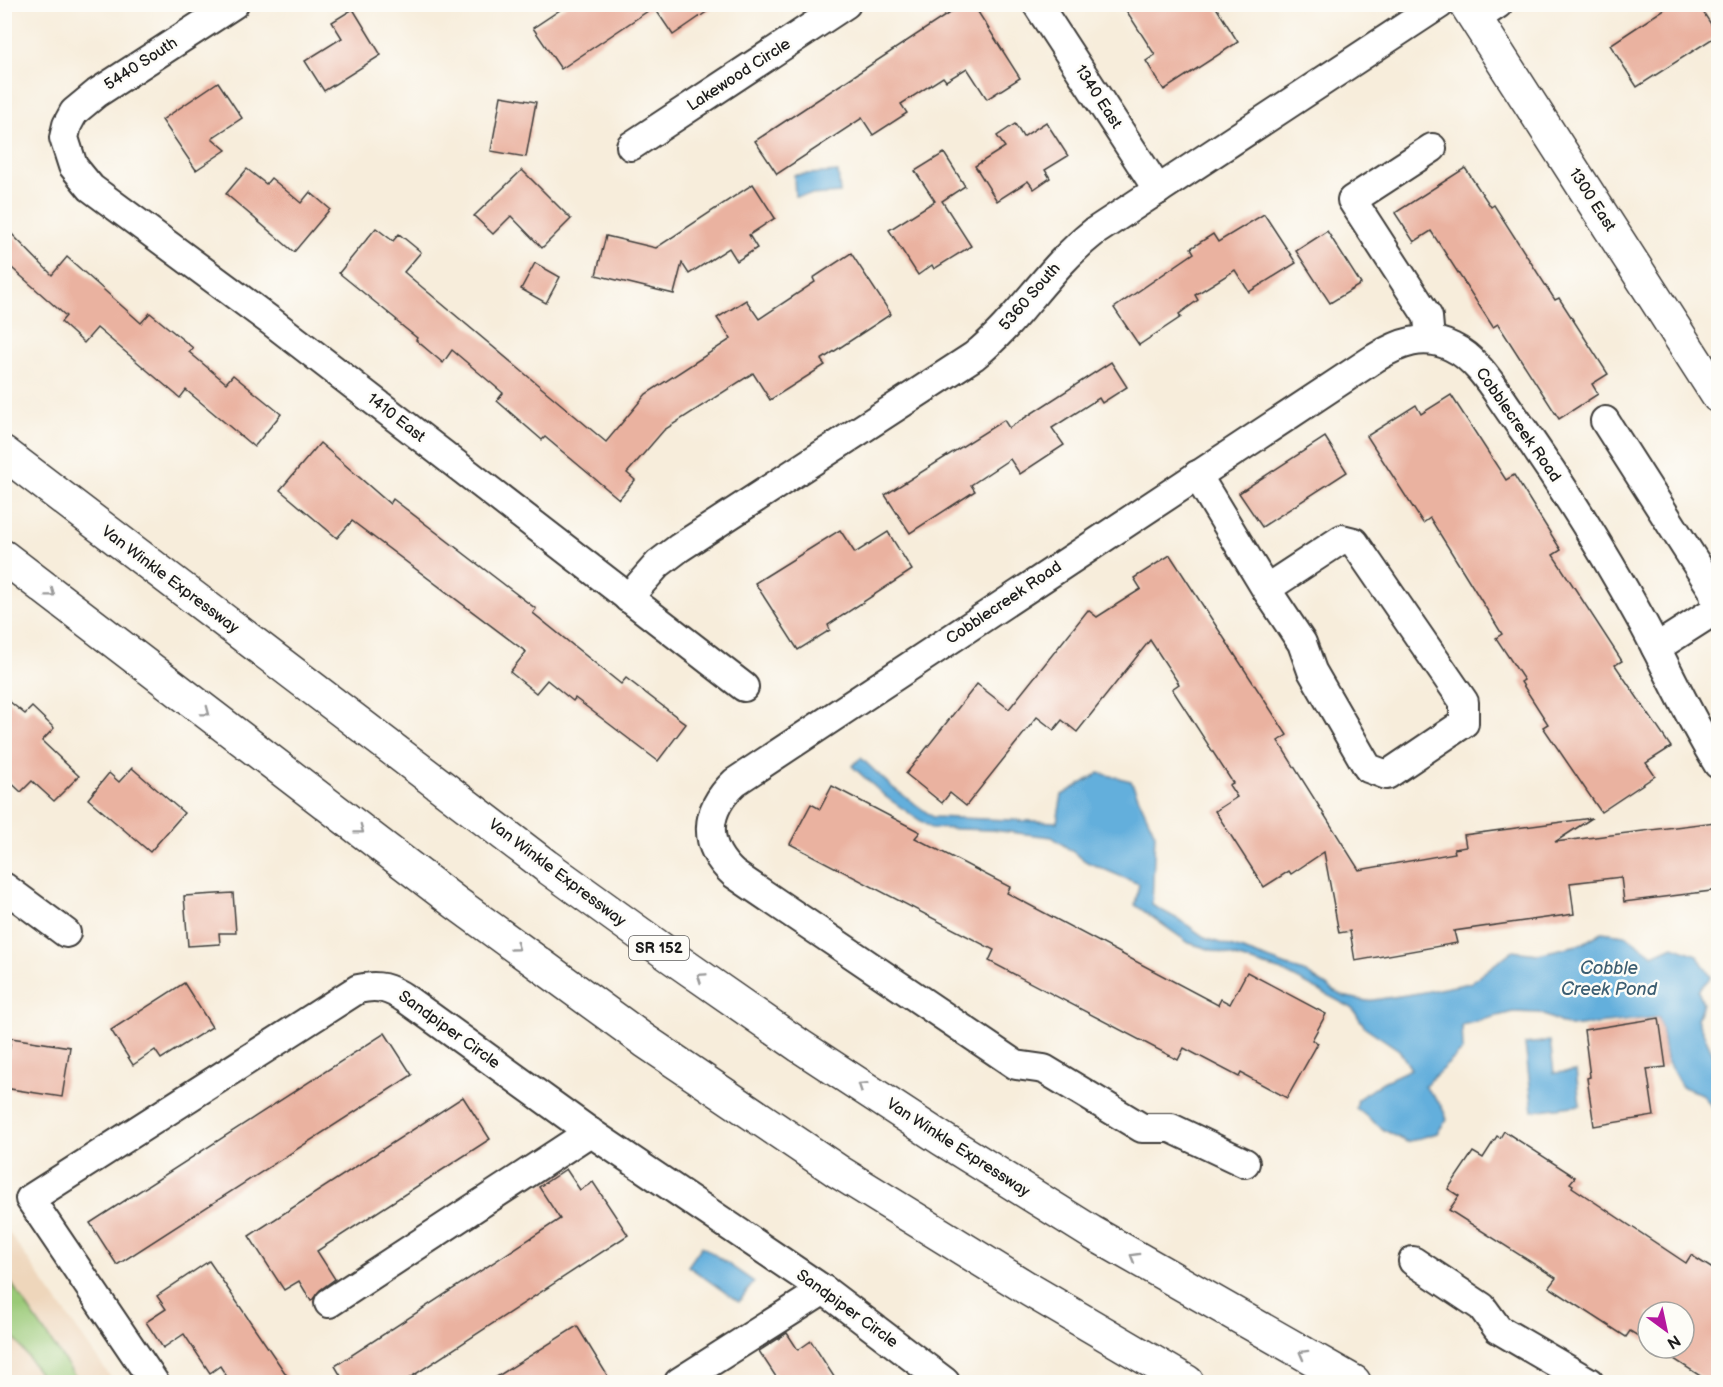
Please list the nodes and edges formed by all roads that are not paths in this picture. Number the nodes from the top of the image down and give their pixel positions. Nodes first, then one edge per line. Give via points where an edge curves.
1 (234, 4) edge
2 (846, 4) edge
3 (1037, 4) edge
4 (1440, 4) edge
5 (1480, 9) edge
6 (64, 138) joint
7 (631, 146) dead end
8 (1432, 148) dead end
9 (1158, 190) junction
10 (1430, 340) junction
11 (1719, 396) edge
12 (1605, 421) dead end
13 (4, 453) edge
14 (1197, 475) junction
15 (4, 557) edge
16 (1266, 589) junction
17 (628, 598) junction
18 (1718, 611) edge
19 (1656, 648) junction
20 (744, 687) dead end
21 (1719, 764) edge
22 (4, 887) edge
23 (66, 933) dead end
24 (590, 1132) junction
25 (1245, 1163) dead end
26 (1413, 1261) dead end
27 (824, 1290) junction
28 (328, 1303) dead end
29 (154, 1383) edge
30 (679, 1383) edge
31 (945, 1383) edge
32 (1186, 1383) edge
33 (1354, 1383) edge
34 (1589, 1383) edge

1 - 6 street, 5440 South via 85,102 74,112
2 - 7 street, Lakewood Circle
3 - 9 street, 1340 East
4 - 9 street, 5360 South
5 - 11 main road, 1300 East
6 - 17 street, 1410 East via 73,166 92,188
8 - 10 street via 1352,200 1428,317
9 - 17 street, 5360 South via 1068,254 1000,333 974,356 674,551
10 - 14 street, Cobblecreek Road via 1392,348
10 - 19 street, Cobblecreek Road via 1453,347 1484,376 1590,531
12 - 18 street via 1713,590
33 -> 13 main road, Van Winkle Expressway / SR 152 via 1082,1226 867,1089 682,964 536,859
14 - 16 street
14 - 25 street, Cobblecreek Road via 735,782 718,801 710,830 714,850 734,874 1016,1065 1044,1069 1142,1128 1171,1128
15 -> 32 main road via 456,903 645,1041 839,1172
16 - 16 street via 1302,643 1312,671 1368,768 1387,775 1464,723 1464,702 1354,542 1342,539
17 - 20 street, 1410 East
18 - 19 street
19 - 21 street, Cobblecreek Road
22 - 23 street
24 - 27 street, Sandpiper Circle
24 - 28 street
24 - 29 street, Sandpiper Circle via 396,992 372,986 358,989 30,1199
26 - 34 street via 1482,1307 1498,1329
27 - 30 street
27 - 31 street, Sandpiper Circle

